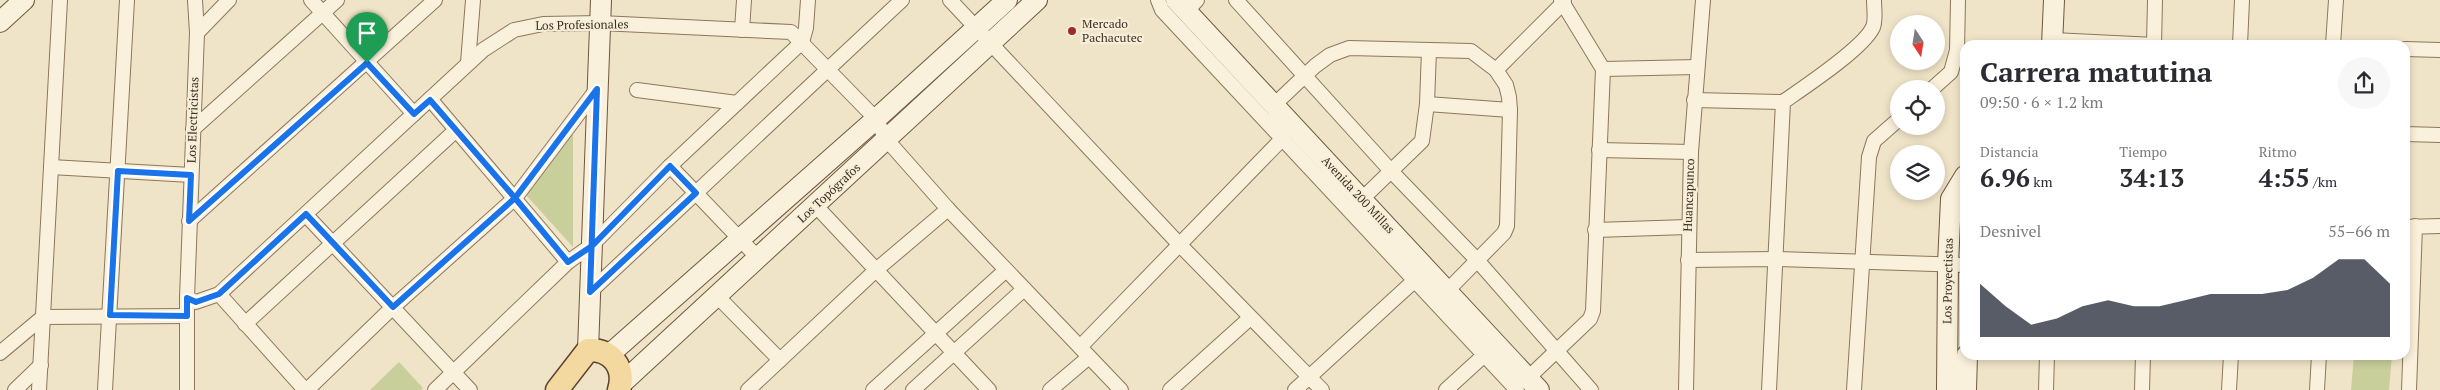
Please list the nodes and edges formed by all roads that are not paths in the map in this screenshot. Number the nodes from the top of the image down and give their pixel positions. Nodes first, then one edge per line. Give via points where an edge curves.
1 (24, 0) edge
2 (60, 0) edge
3 (127, 0) edge
4 (195, 0) edge
5 (229, 0) edge
6 (311, 0) edge
7 (337, 0) edge
8 (436, 0) edge
9 (473, 0) edge
10 (601, 0) edge
11 (744, 0) edge
12 (808, 0) edge
13 (902, 0) edge
14 (950, 0) edge
15 (1007, 0) edge
16 (1036, 0) edge
17 (1158, 0) edge
18 (1236, 0) edge
19 (1703, 0) edge
20 (1874, 0) edge
21 (1958, 0) edge
22 (2054, 0) edge
23 (2155, 0) edge
24 (2242, 0) edge
25 (2336, 0) edge
26 (1562, 1) edge
27 (1187, 4) edge
28 (322, 13) junction
29 (0, 22) edge
30 (600, 23) junction
31 (976, 28) junction
32 (742, 30) junction
33 (197, 33) junction
34 (2053, 40) edge
35 (2155, 40) edge
36 (2240, 40) edge
37 (2334, 40) edge
38 (802, 42) junction
39 (990, 43) junction
40 (2410, 49) edge
41 (1429, 50) junction
42 (2440, 50) edge
43 (367, 63) junction
44 (468, 63) junction
45 (1697, 67) junction
46 (828, 69) junction
47 (1603, 69) junction
48 (1496, 70) junction
49 (1304, 75) junction
50 (1943, 80) edge
51 (597, 89) junction
52 (637, 90) dead end
53 (430, 100) junction
54 (1694, 100) junction
55 (1783, 102) junction
56 (737, 103) junction
57 (1427, 104) junction
58 (1274, 105) junction
59 (1510, 110) junction
60 (414, 114) junction
61 (876, 119) junction
62 (1890, 127) edge
63 (193, 129) junction
64 (455, 131) junction
65 (2410, 134) edge
66 (2440, 135) edge
67 (1283, 138) junction
68 (886, 139) junction
69 (1599, 150) junction
70 (1691, 152) junction
71 (670, 166) junction
72 (51, 168) junction
73 (118, 171) junction
74 (1392, 171) junction
75 (191, 175) junction
76 (1960, 185) edge
77 (696, 193) junction
78 (515, 198) junction
79 (1362, 199) junction
80 (816, 206) junction
81 (948, 209) junction
82 (306, 214) junction
83 (189, 221) junction
84 (2410, 226) edge
85 (2440, 226) edge
86 (1688, 227) junction
87 (1595, 230) junction
88 (740, 239) junction
89 (332, 242) junction
90 (1179, 244) junction
91 (592, 246) junction
92 (759, 259) junction
93 (1776, 259) junction
94 (1476, 260) junction
95 (1688, 260) junction
96 (568, 262) junction
97 (1861, 263) junction
98 (1956, 264) edge
99 (876, 270) junction
100 (1006, 270) junction
101 (1415, 280) junction
102 (1024, 289) junction
103 (1446, 291) junction
104 (590, 292) junction
105 (219, 294) junction
106 (718, 297) junction
107 (187, 298) junction
108 (393, 307) junction
109 (110, 315) junction
110 (187, 316) junction
111 (43, 317) junction
112 (1250, 318) junction
113 (245, 324) junction
114 (935, 332) junction
115 (1490, 349) junction
116 (588, 350) junction
117 (1558, 351) junction
118 (953, 352) junction
119 (1085, 352) junction
120 (0, 353) edge
121 (610, 354) junction
122 (780, 360) junction
123 (1967, 360) edge
124 (2047, 360) edge
125 (2143, 360) edge
126 (2231, 360) edge
127 (2320, 360) edge
128 (2408, 360) edge
129 (41, 365) junction
130 (454, 372) junction
131 (1311, 377) junction
132 (1528, 386) edge
133 (620, 388) edge
134 (15, 390) edge
135 (40, 390) edge
136 (106, 390) edge
137 (187, 390) edge
138 (306, 390) edge
139 (435, 390) edge
140 (470, 390) edge
141 (557, 390) edge
142 (748, 390) edge
143 (874, 390) edge
144 (913, 390) edge
145 (989, 390) edge
146 (1050, 390) edge
147 (1121, 390) edge
148 (1170, 390) edge
149 (1295, 390) edge
150 (1322, 390) edge
151 (1446, 390) edge
152 (1591, 390) edge
153 (1686, 390) edge
154 (1769, 390) edge
155 (1854, 390) edge
156 (1947, 390) edge
157 (1966, 390) edge
158 (2046, 390) edge
159 (2142, 390) edge
160 (2229, 390) edge
161 (2317, 390) edge
162 (2409, 390) edge

1 - 29 main road
2 - 72 street
3 - 73 street
4 - 33 street, Los Electricistas
5 - 33 street
6 - 28 street
7 - 28 street
8 - 43 street
9 - 44 street
10 - 30 main road
11 - 32 street
12 - 38 street
13 - 46 street
14 - 31 street
15 - 31 main road, Los Topógrafos
16 - 39 main road, Los Topógrafos
17 - 67 street via 1162,10
18 - 49 street
19 - 45 street, Huancapunco
20 - 55 street via 1873,27 1822,75
21 - 50 street via 1957,50 1952,72
22 - 34 main road
23 - 35 street
24 - 36 street
25 - 37 street
26 - 47 street
26 - 48 street
27 - 58 main road, Avenida 200 Millas
28 - 43 street
28 - 63 street
30 - 32 street, Los Profesionales
30 - 44 street, Los Profesionales via 543,24 520,28 500,38
30 - 51 main road
31 - 39 street
31 - 61 main road, Los Topógrafos
32 - 38 street, Los Profesionales via 791,32
33 - 63 street, Los Electricistas
38 - 46 street, Los Profesionales
38 - 56 street
39 - 68 main road, Los Topógrafos
39 - 90 street
40 - 42 street
41 - 48 street via 1472,51
41 - 49 street via 1349,48 1330,55
41 - 57 street
43 - 60 street
43 - 83 street
44 - 53 street, Los Profesionales
45 - 47 street
45 - 54 street, Huancapunco
46 - 61 street, Los Profesionales
46 - 77 street
47 - 69 street
48 - 59 street via 1506,86
49 - 58 street
49 - 74 street
51 - 78 street
51 - 91 main road
52 - 56 street
53 - 60 street, Los Profesionales
53 - 64 street
54 - 55 street
54 - 70 street, Huancapunco
55 - 93 street
56 - 71 street
57 - 59 street
57 - 74 street via 1422,141
58 - 67 street
58 - 79 main road, Avenida 200 Millas
59 - 94 street via 1507,226
60 - 82 street, Los Profesionales
61 - 68 street, Los Profesionales
61 - 88 main road, Los Topógrafos
62 - 97 street via 1874,141 1869,157
63 - 75 street, Los Electricistas
64 - 78 street
64 - 89 street
65 - 66 street
67 - 90 street
67 - 101 street
68 - 80 main road, Los Topógrafos
68 - 81 street, Los Profesionales
69 - 70 street
69 - 87 street
70 - 86 street, Huancapunco
71 - 77 street
71 - 91 street
72 - 73 street
72 - 111 street
73 - 75 street
73 - 109 street
74 - 79 street
74 - 94 street
75 - 83 street, Los Electricistas
76 - 98 main road, Los Proyectistas via 1951,200
77 - 88 street
77 - 104 street
78 - 96 street
78 - 108 street
79 - 103 main road, Avenida 200 Millas
80 - 92 main road, Los Topógrafos
80 - 99 street
81 - 99 street
81 - 100 street, Los Profesionales
82 - 89 street
82 - 105 street, Los Profesionales
83 - 107 street, Los Electricistas
84 - 85 street
86 - 87 street
86 - 95 street, Huancapunco
87 - 117 street via 1590,319
88 - 92 street
88 - 121 main road, Los Topógrafos
89 - 108 street
89 - 113 street
90 - 112 street
90 - 119 street
91 - 96 street
91 - 104 main road
92 - 106 main road, Los Topógrafos
93 - 95 street
93 - 97 street
93 - 154 street
94 - 103 street
94 - 117 street
95 - 153 street, Huancapunco
96 - 130 street
97 - 98 street
97 - 155 street
98 - 156 main road, Los Proyectistas
99 - 114 street
99 - 122 street
100 - 102 street, Los Profesionales
100 - 114 street
101 - 115 street
101 - 131 street
102 - 118 street
102 - 119 street, Los Profesionales
103 - 115 main road, Avenida 200 Millas
104 - 116 main road
105 - 107 street via 196,302
105 - 113 street
106 - 122 street
106 - 133 main road, Los Topógrafos
107 - 110 street, Los Electricistas
108 - 130 street
108 - 138 street
109 - 110 street
109 - 111 street
109 - 136 street
110 - 137 street, Los Electricistas
111 - 120 street
111 - 129 street
112 - 131 street
112 - 148 street
113 - 138 street
114 - 118 street
114 - 143 street
115 - 132 main road, Avenida 200 Millas
115 - 151 street
116 - 121 main road
116 - 141 main road
117 - 132 street
117 - 152 street
118 - 144 street
118 - 145 street
119 - 146 street
119 - 147 street, Los Profesionales
121 - 133 main road via 620,372
122 - 142 street
123 - 157 main road
124 - 158 street
125 - 159 street
126 - 160 street
127 - 161 street
128 - 162 street
129 - 134 street
129 - 135 street
130 - 139 street
130 - 140 street
131 - 149 street
131 - 150 street

